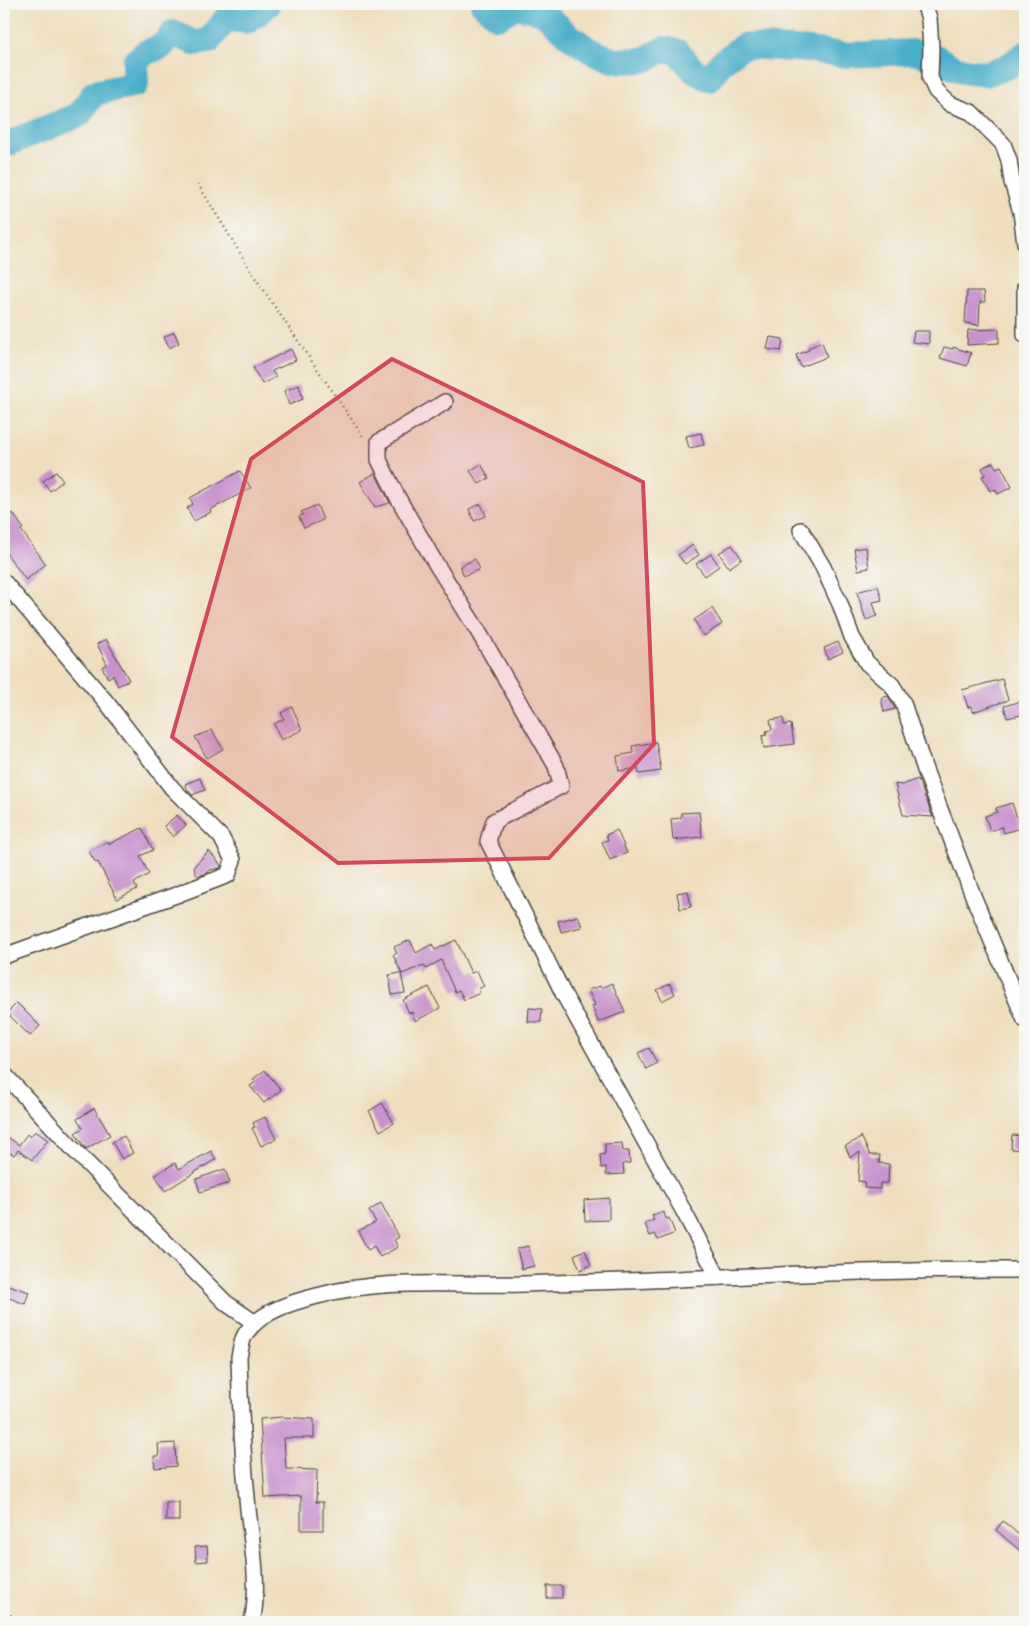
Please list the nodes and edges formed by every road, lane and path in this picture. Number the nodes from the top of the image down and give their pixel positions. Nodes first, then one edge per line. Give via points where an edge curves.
1 (924, 4) edge
2 (198, 184) dead end
3 (1025, 243) edge
4 (1025, 287) edge
5 (1025, 335) edge
6 (445, 402) dead end
7 (379, 460) junction
8 (801, 530) dead end
9 (4, 582) edge
10 (4, 956) edge
11 (1025, 1020) edge
12 (4, 1074) edge
13 (1025, 1270) edge
14 (718, 1278) junction
15 (255, 1323) junction
16 (252, 1622) edge

1 - 3 street via 929,18 930,78 936,91 950,104 971,112 1003,144 1021,212
2 - 7 path via 254,276
4 - 5 street
6 - 7 street via 379,442
7 - 14 street via 398,498 556,766 561,786 494,821 488,841 563,993
8 - 11 street via 827,574 852,637 867,663 892,685 903,703 974,898
9 - 10 street via 107,703 172,788 221,837 233,860 228,875
12 - 15 street via 75,1151 226,1303
13 - 14 street via 950,1269
14 - 15 street via 373,1286 318,1295 278,1310
15 - 16 street via 242,1340 239,1357 255,1568

